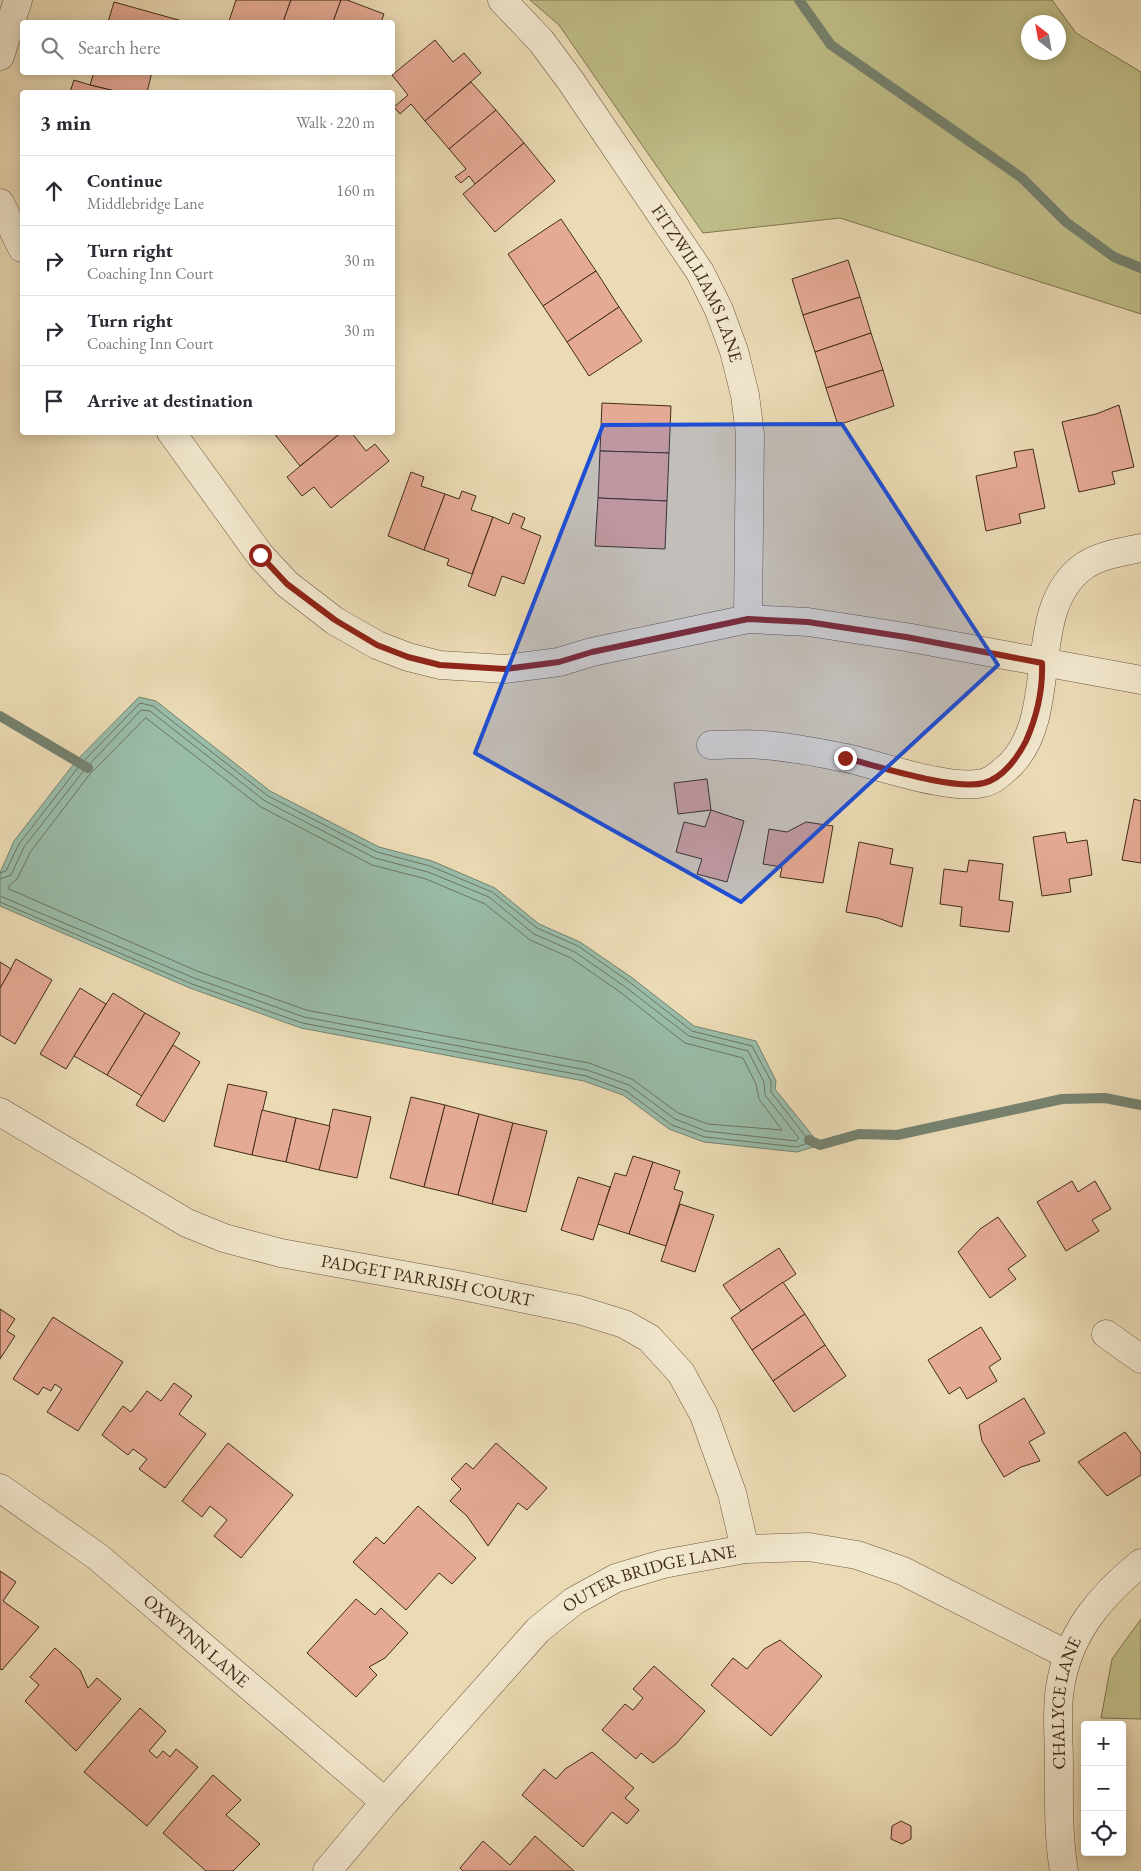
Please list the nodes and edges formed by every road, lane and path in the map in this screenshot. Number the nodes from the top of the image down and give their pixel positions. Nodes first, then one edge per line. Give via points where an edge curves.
1 (18, 0) edge
2 (502, 0) edge
3 (0, 56) edge
4 (0, 203) edge
5 (20, 244) edge
6 (173, 435) edge
7 (1141, 548) edge
8 (748, 619) junction
9 (1042, 663) junction
10 (1141, 680) edge
11 (711, 745) dead end
12 (0, 1112) edge
13 (1106, 1334) dead end
14 (1141, 1359) edge
15 (0, 1488) edge
16 (745, 1549) junction
17 (1141, 1563) edge
18 (1068, 1655) junction
19 (385, 1802) junction
20 (327, 1871) edge
21 (1064, 1871) edge

1 - 3 street
2 - 8 street, FITZWILLIAMS LANE via 541,41 570,80 700,272 719,310 745,394 750,434
4 - 5 street
6 - 8 street via 260,555 287,584 335,620 377,645 408,657 440,665 505,669 559,662
7 - 9 street via 1098,559 1072,576 1056,603
8 - 9 street via 808,622
9 - 10 street
9 - 11 street via 1035,721 1020,754 1000,775 985,783 960,786 845,758 763,745
12 - 16 street, PADGET PARRISH COURT via 187,1222 224,1238 281,1253 578,1310 624,1324 649,1338 681,1373 704,1415 732,1493
13 - 14 street
15 - 19 street, OXWYNN LANE via 98,1557
16 - 18 street, OUTER BRIDGE LANE via 809,1546 857,1555 903,1571
16 - 19 street, OUTER BRIDGE LANE via 663,1564 626,1576 574,1601 538,1630
17 - 18 street, CHALYCE LANE via 1108,1592 1080,1628
18 - 21 street, CHALYCE LANE via 1060,1689 1059,1826
19 - 20 street, OUTER BRIDGE LANE

